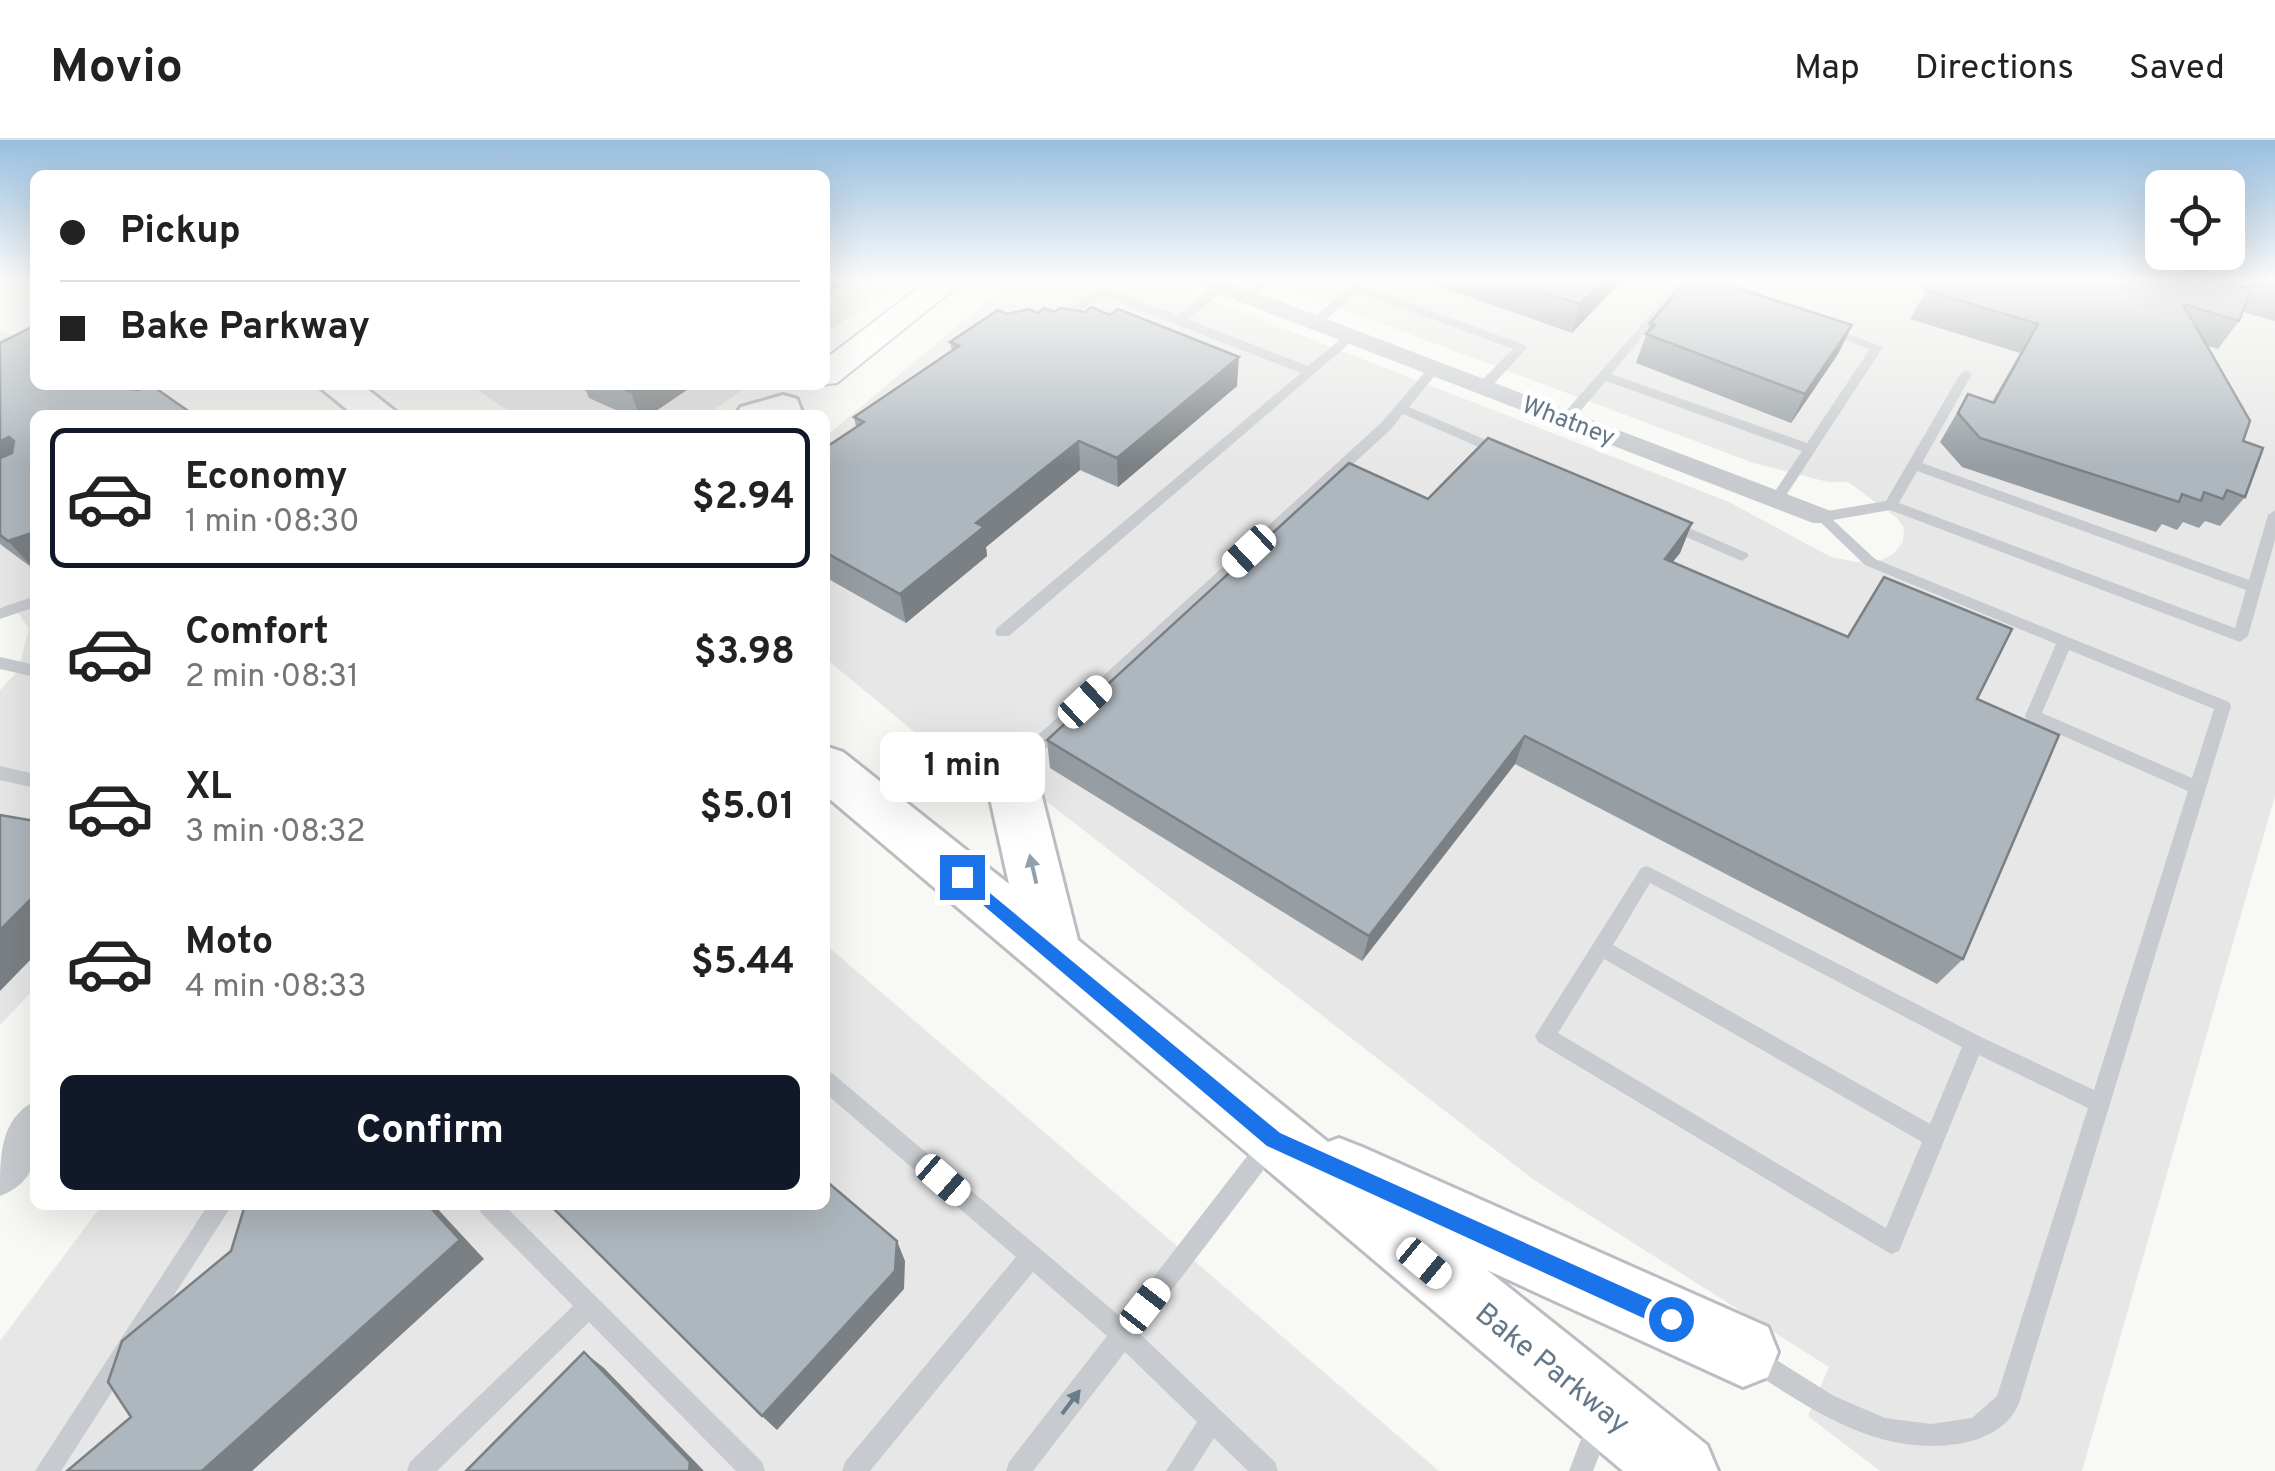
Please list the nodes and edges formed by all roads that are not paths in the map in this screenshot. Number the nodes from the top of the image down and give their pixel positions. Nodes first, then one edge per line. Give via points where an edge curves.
1 (869, 342) edge
2 (1234, 342) edge
3 (1345, 342) edge
4 (1368, 342) edge
5 (1506, 342) edge
6 (1633, 342) edge
7 (1862, 342) edge
8 (1435, 368) junction
9 (830, 372) edge
10 (1310, 372) junction
11 (1966, 374) dead end
12 (1605, 376) junction
13 (1483, 387) junction
14 (361, 402) edge
15 (1401, 408) junction
16 (397, 410) edge
17 (1566, 419) junction
18 (1810, 448) junction
19 (1509, 455) edge
20 (1914, 465) junction
21 (1776, 500) junction
22 (1891, 505) junction
23 (2275, 515) edge
24 (1652, 517) edge
25 (1822, 517) junction
26 (1742, 556) dead end
27 (2253, 587) junction
28 (30, 603) edge
29 (0, 614) edge
30 (1003, 632) dead end
31 (2065, 642) junction
32 (0, 662) edge
33 (30, 667) edge
34 (830, 767) edge
35 (0, 773) edge
36 (30, 780) edge
37 (2198, 787) junction
38 (1014, 788) joint
39 (1601, 948) junction
40 (1052, 949) junction
41 (1974, 1043) junction
42 (830, 1084) edge
43 (2100, 1103) junction
44 (30, 1132) edge
45 (1935, 1138) junction
46 (1274, 1139) junction
47 (0, 1171) edge
48 (218, 1210) edge
49 (494, 1210) edge
50 (1031, 1256) junction
51 (589, 1306) junction
52 (1123, 1334) junction
53 (1744, 1352) joint
54 (1211, 1422) junction
55 (1593, 1441) edge
56 (47, 1471) edge
57 (418, 1471) edge
58 (753, 1471) edge
59 (854, 1471) edge
60 (1018, 1471) edge
61 (1178, 1471) edge
62 (1266, 1471) edge
63 (1681, 1471) edge

1 - 9 main road
2 - 10 lane
3 - 10 lane
4 - 8 street, Whatney
5 - 13 lane via 1521,348
6 - 12 lane
7 - 18 lane via 1877,347
8 - 13 street, Whatney
8 - 15 lane
10 - 30 lane
11 - 20 lane
12 - 17 lane
12 - 18 lane
13 - 17 street, Whatney
14 - 16 main road
15 - 19 lane
15 - 38 lane via 1030,752
17 - 21 street, Whatney
18 - 21 lane
20 - 22 lane
20 - 27 lane
21 - 25 street, Whatney
22 - 25 lane
22 - 27 lane via 2240,636
23 - 27 lane
24 - 26 lane
25 - 31 lane via 1870,562
28 - 29 lane
31 - 37 lane via 2223,706
31 - 37 lane via 2033,716
32 - 33 lane
34 - 40 main road, Bake Parkway
35 - 36 lane
37 - 43 lane
40 -> 38 main road
39 - 41 lane via 1646,873
39 - 45 lane
39 - 45 lane via 1545,1036 1891,1243
40 - 46 main road, Bake Parkway
41 - 43 lane
41 - 45 lane
42 - 50 lane
43 - 53 lane via 2007,1402 1978,1429 1931,1436 1885,1430 1825,1405
44 - 47 street
46 - 52 lane
46 - 53 main road
46 - 55 main road, Bake Parkway
48 - 56 lane
49 - 51 lane
50 - 52 lane
50 - 59 lane
51 - 57 lane
51 - 58 lane
52 - 54 lane
60 -> 52 lane
54 - 61 lane
54 - 62 lane
55 - 63 main road, Bake Parkway

